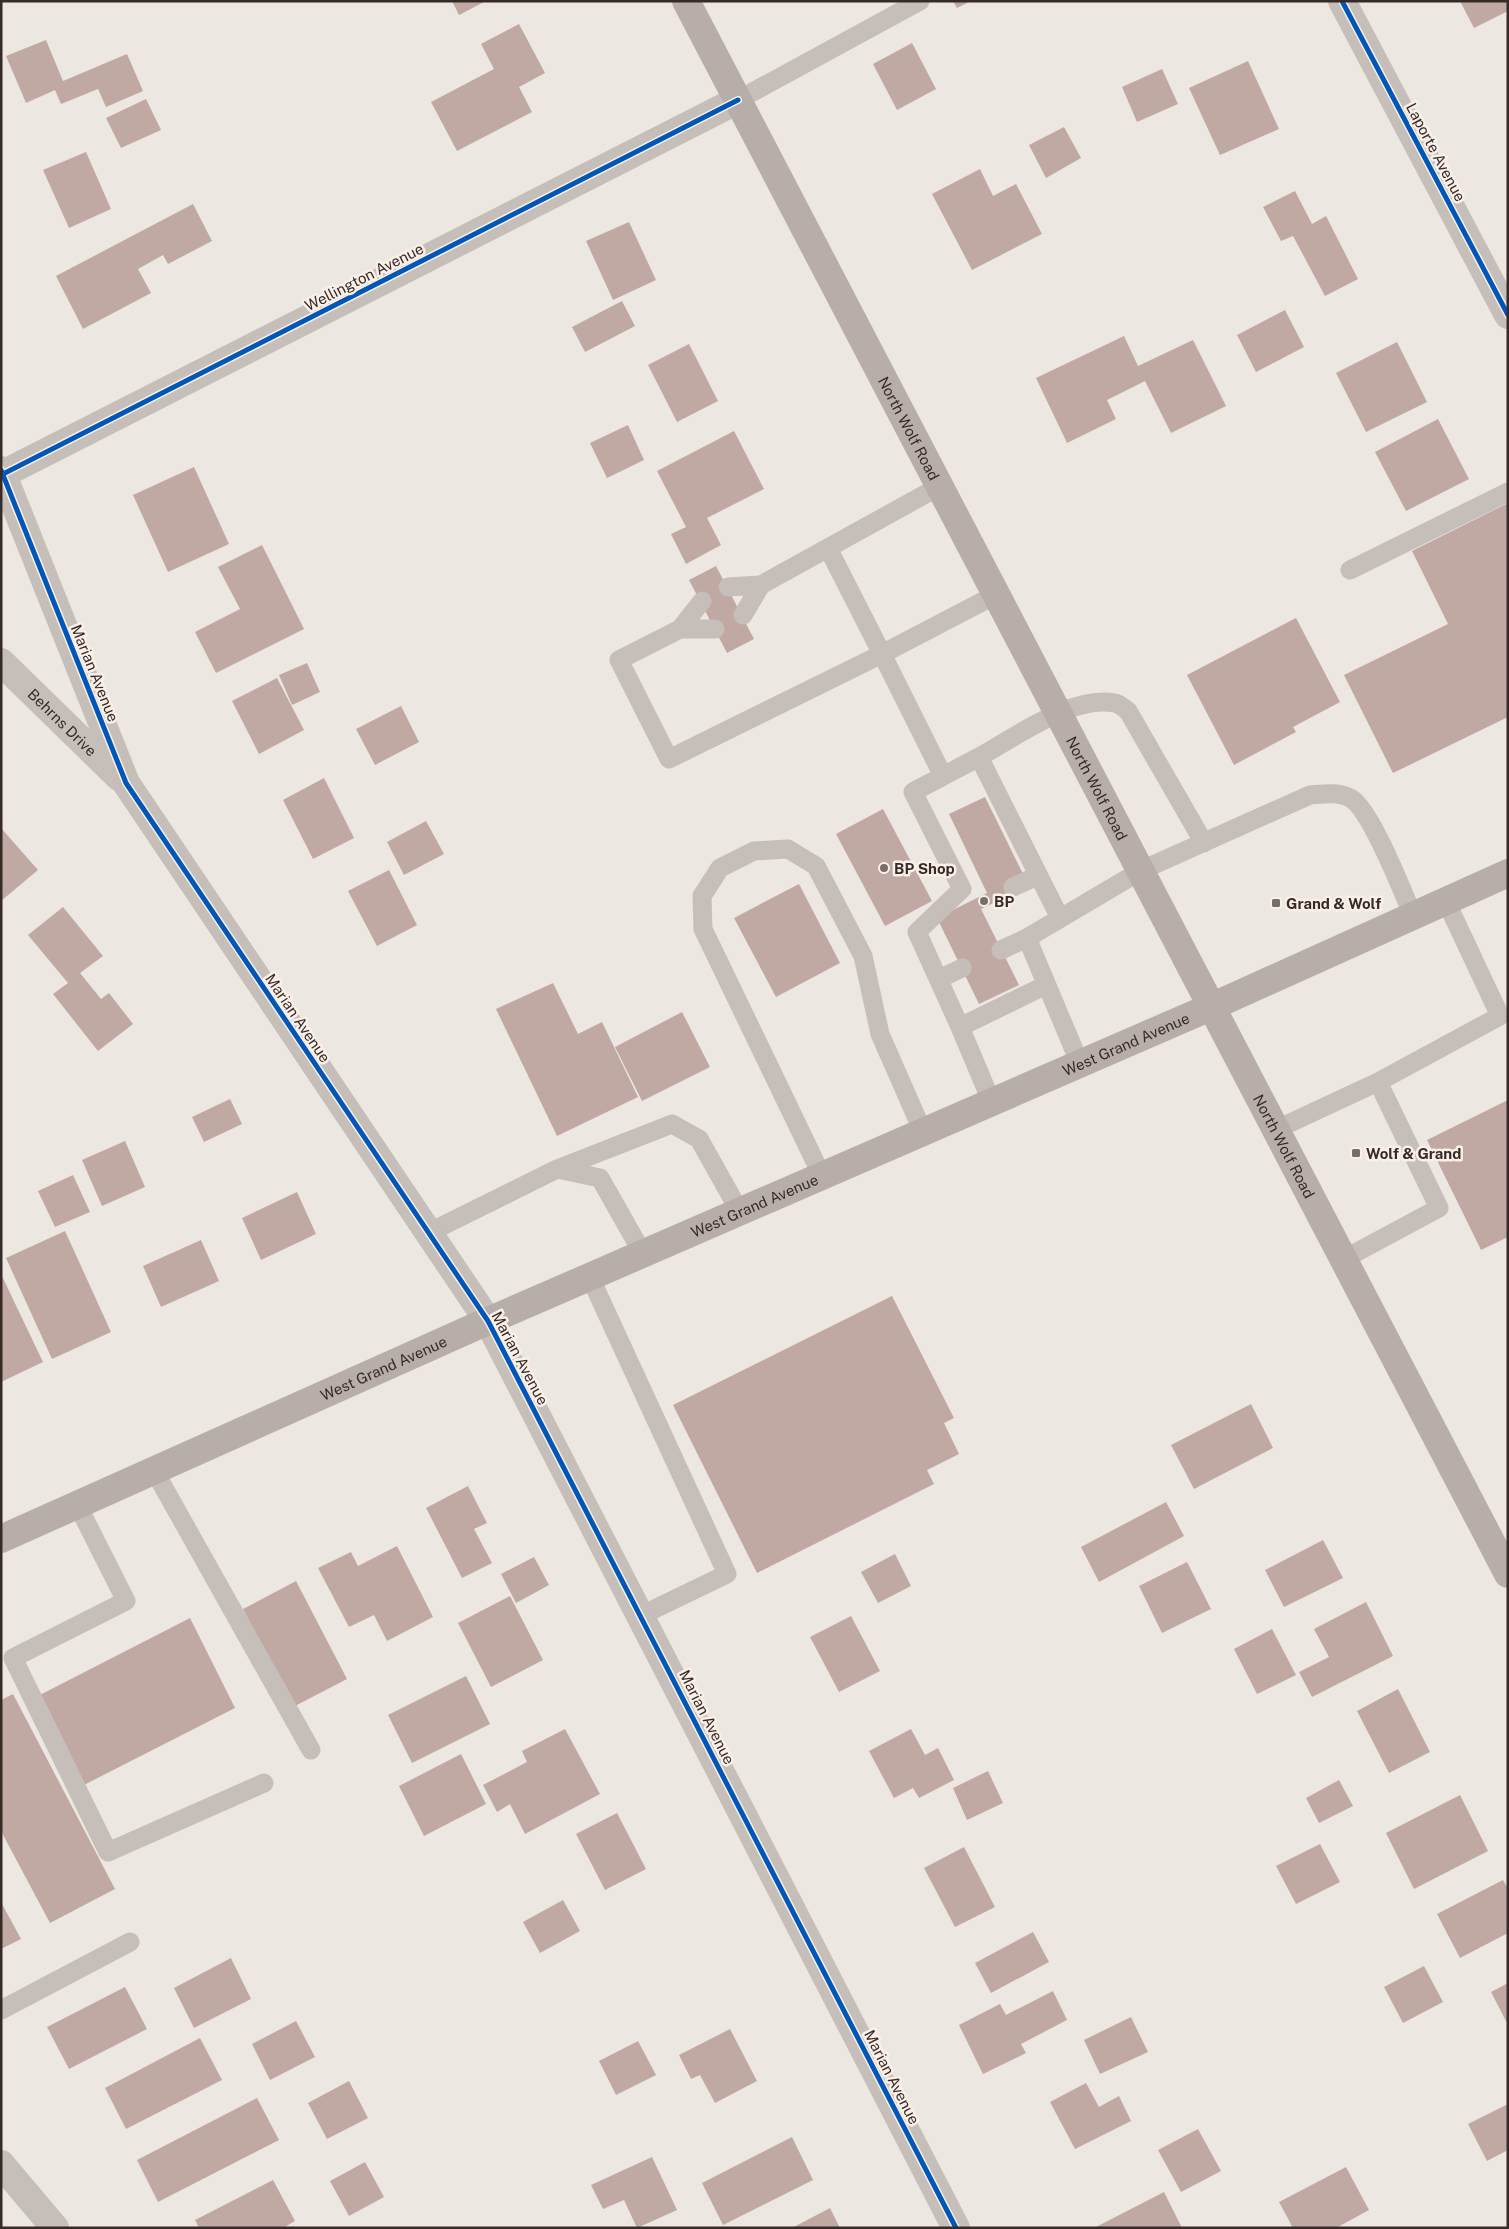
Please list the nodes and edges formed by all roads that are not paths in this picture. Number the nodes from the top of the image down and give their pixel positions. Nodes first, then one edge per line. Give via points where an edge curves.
1 (686, 1) edge
2 (920, 1) edge
3 (1342, 1) edge
4 (738, 100) junction
5 (1508, 315) edge
6 (2, 473) edge
7 (940, 486) junction
8 (1508, 492) edge
9 (828, 548) junction
10 (1350, 570) dead end
11 (761, 584) junction
12 (728, 587) dead end
13 (997, 594) junction
14 (702, 601) dead end
15 (743, 616) dead end
16 (680, 629) junction
17 (715, 629) dead end
18 (882, 654) junction
19 (1, 662) edge
20 (1059, 712) junction
21 (979, 757) junction
22 (943, 776) junction
23 (126, 783) junction
24 (1204, 843) junction
25 (1142, 870) junction
26 (1508, 873) edge
27 (1037, 876) junction
28 (1013, 887) dead end
29 (1446, 901) junction
30 (1414, 916) junction
31 (1060, 918) junction
32 (941, 921) dead end
33 (917, 932) junction
34 (1027, 938) junction
35 (1001, 950) dead end
36 (962, 968) dead end
37 (939, 979) junction
38 (1046, 986) junction
39 (1213, 1006) junction
40 (960, 1027) junction
41 (1080, 1064) junction
42 (1378, 1082) junction
43 (992, 1102) junction
44 (1277, 1129) junction
45 (923, 1132) junction
46 (557, 1169) junction
47 (822, 1176) junction
48 (740, 1212) junction
49 (428, 1233) junction
50 (643, 1254) junction
51 (1344, 1259) junction
52 (590, 1277) junction
53 (488, 1321) junction
54 (155, 1472) junction
55 (78, 1506) junction
56 (1, 1539) edge
57 (1508, 1574) edge
58 (640, 1616) junction
59 (311, 1750) dead end
60 (264, 1783) dead end
61 (130, 1942) dead end
62 (1, 2010) edge
63 (1, 2164) edge
64 (55, 2228) edge
65 (956, 2228) edge

1 - 4 main road, North Wolf Road
2 - 4 lane
3 - 5 street, Laporte Avenue
4 - 6 street, Wellington Avenue
4 - 7 main road, North Wolf Road
6 - 23 street, Marian Avenue
7 - 9 lane
7 - 13 main road, North Wolf Road
8 - 10 lane
9 - 11 lane
9 - 18 lane
11 - 12 lane
11 - 15 lane
13 - 18 lane
13 - 20 main road, North Wolf Road
14 - 16 lane
16 - 17 lane
16 - 18 lane via 619,660 669,759
18 - 22 lane
19 - 23 street, Behrns Drive
20 - 21 lane
20 - 24 lane via 1092,703 1116,703 1128,710
20 - 25 main road, North Wolf Road
21 - 22 lane
21 - 27 lane
22 - 33 lane via 912,792 962,889
23 - 49 street, Marian Avenue
24 - 25 lane
24 - 30 lane via 1310,796 1333,794 1352,799 1369,819
25 - 31 lane
25 - 39 main road, North Wolf Road
26 - 29 main road, West Grand Avenue
27 - 28 lane
27 - 31 lane
29 - 30 main road, West Grand Avenue
29 - 42 lane via 1500,1016
30 - 39 main road, West Grand Avenue
31 - 34 lane
32 - 33 lane
33 - 37 lane
34 - 35 lane
34 - 38 lane
36 - 37 lane
37 - 40 lane
38 - 40 lane
38 - 41 lane
39 - 41 main road, West Grand Avenue
39 - 44 main road, North Wolf Road
40 - 43 lane
41 - 43 main road, West Grand Avenue
42 - 44 lane
42 - 51 lane via 1439,1208
43 - 45 main road, West Grand Avenue
44 - 51 main road, North Wolf Road
45 - 47 main road, West Grand Avenue
45 - 47 lane via 880,1034 863,956 816,866 788,849 754,852 720,868 702,896 703,929
46 - 48 lane via 672,1124 699,1139
46 - 49 lane
46 - 50 lane via 600,1178
47 - 48 main road, West Grand Avenue
48 - 50 main road, West Grand Avenue
49 - 53 street, Marian Avenue
50 - 52 main road, West Grand Avenue
51 - 57 main road, North Wolf Road
52 - 53 main road, West Grand Avenue
52 - 58 lane via 727,1574
53 - 54 main road, West Grand Avenue
53 - 58 street, Marian Avenue
54 - 55 main road, West Grand Avenue
54 - 59 lane
55 - 56 main road, West Grand Avenue
55 - 60 lane via 126,1601 13,1658 108,1852
58 - 65 street, Marian Avenue
61 - 62 lane
63 - 64 street

